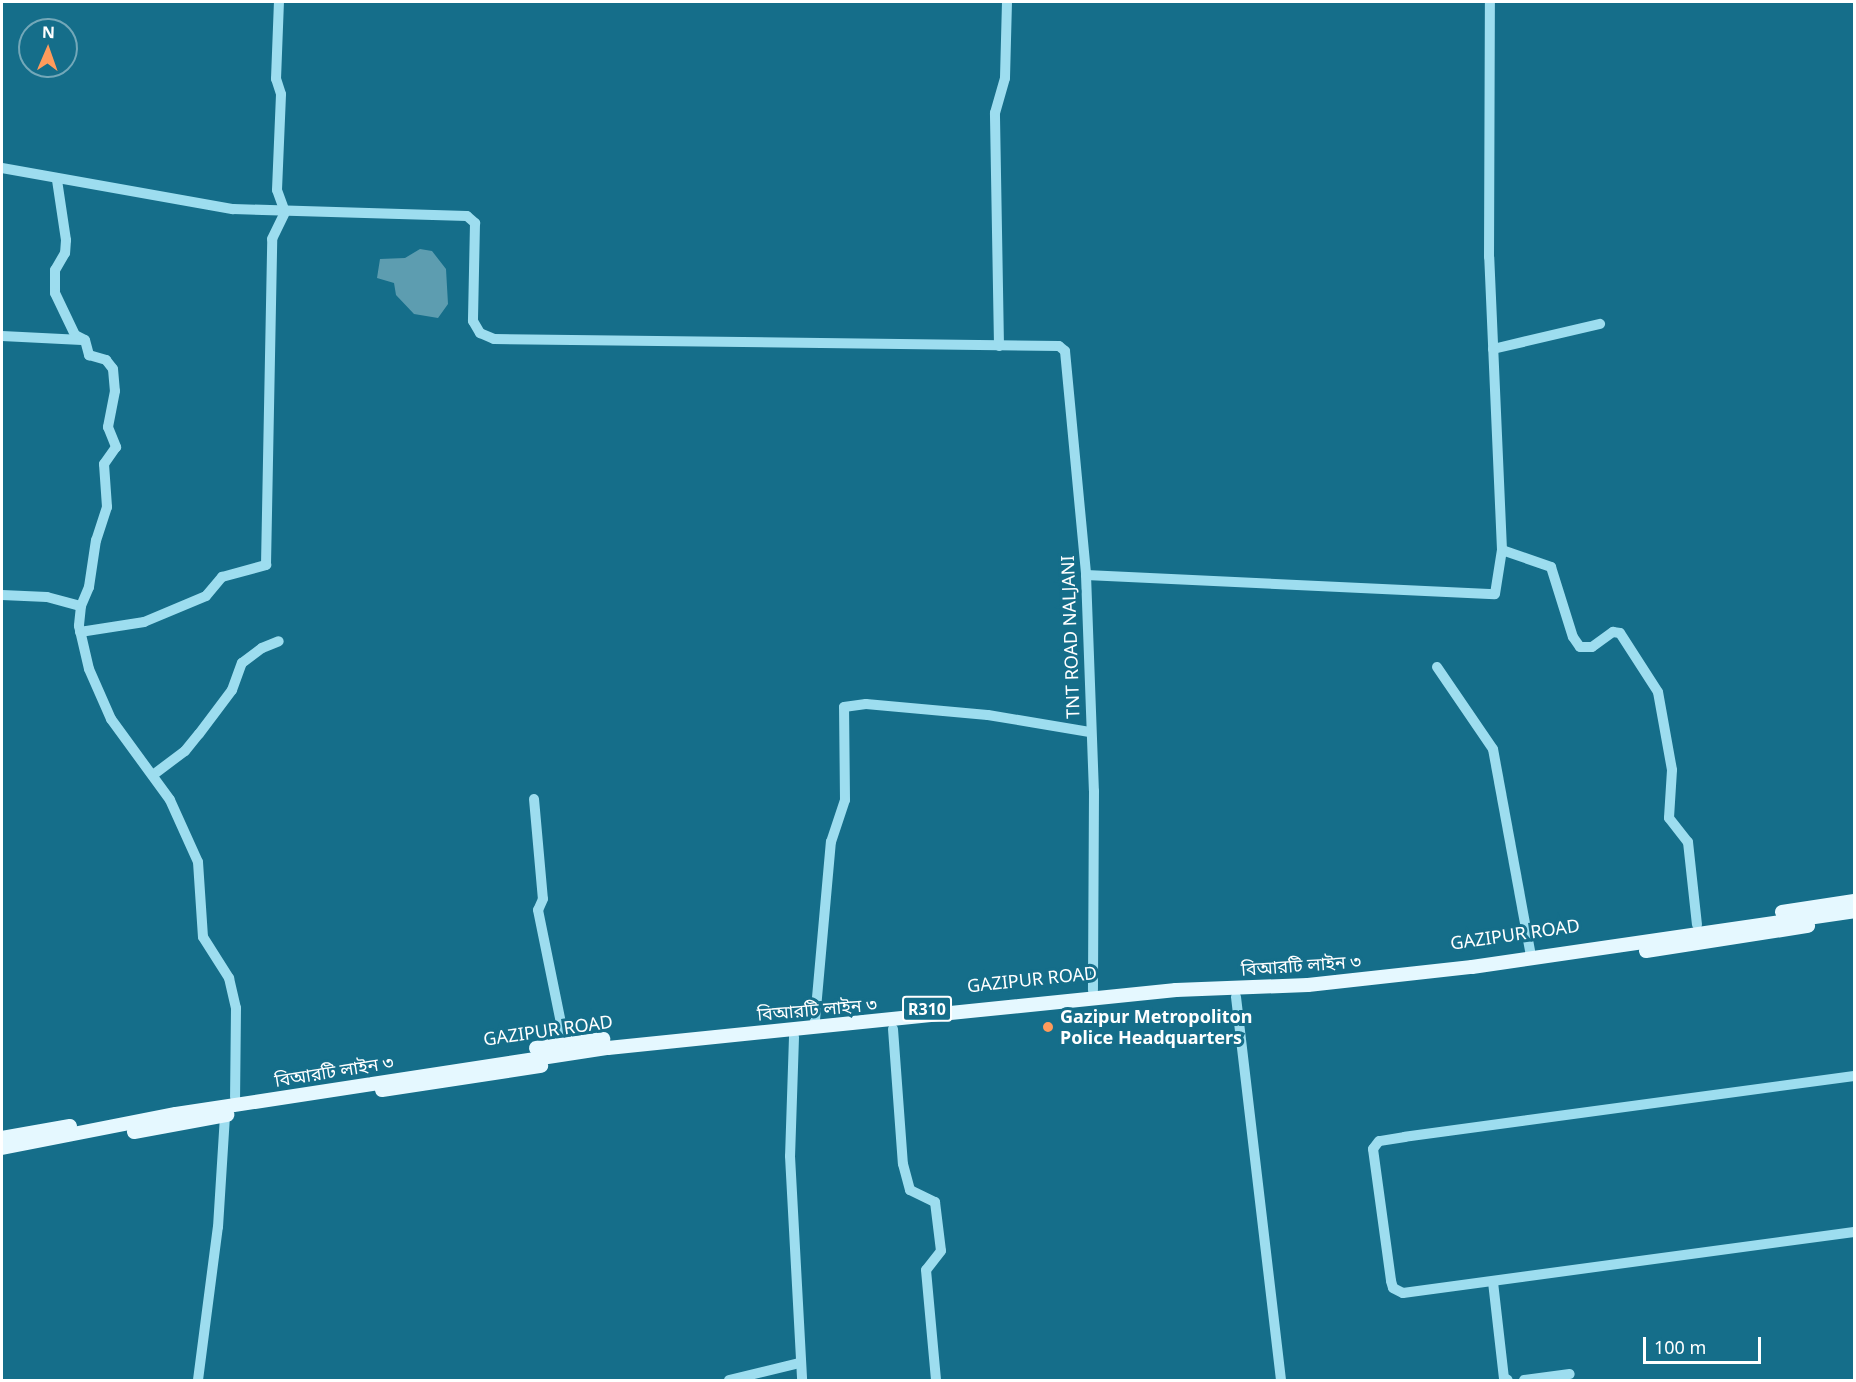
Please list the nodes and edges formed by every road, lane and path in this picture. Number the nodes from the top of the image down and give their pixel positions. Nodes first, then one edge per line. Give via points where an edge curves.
1 (279, 2) edge
2 (1007, 2) edge
3 (1490, 2) edge
4 (2, 168) edge
5 (57, 180) junction
6 (285, 212) junction
7 (1600, 324) dead end
8 (2, 336) edge
9 (85, 340) junction
10 (999, 346) junction
11 (1493, 348) junction
12 (1502, 549) junction
13 (1086, 575) junction
14 (2, 596) edge
15 (81, 606) junction
16 (80, 632) junction
17 (279, 641) dead end
18 (1437, 668) dead end
19 (1090, 732) junction
20 (153, 775) junction
21 (534, 799) dead end
22 (1854, 902) edge
23 (1854, 911) edge
24 (1854, 920) edge
25 (1697, 924) junction
26 (1530, 951) junction
27 (1093, 990) junction
28 (1236, 997) junction
29 (815, 1020) junction
30 (893, 1029) junction
31 (794, 1037) junction
32 (565, 1043) junction
33 (1854, 1076) edge
34 (235, 1097) junction
35 (225, 1116) junction
36 (2, 1138) edge
37 (2, 1148) edge
38 (2, 1154) edge
39 (1854, 1232) edge
40 (1493, 1282) junction
41 (800, 1363) junction
42 (1570, 1374) dead end
43 (198, 1380) edge
44 (729, 1380) edge
45 (802, 1380) edge
46 (936, 1380) edge
47 (1281, 1380) edge
48 (1508, 1380) edge
49 (1524, 1380) edge

1 - 6 street via 277,190
2 - 10 street via 1005,78 995,113
3 - 11 street
4 - 5 street, TNT ROAD NALJANI
5 - 6 street, TNT ROAD NALJANI via 233,209
5 - 9 street via 66,240 65,253 55,270 55,293 75,335
6 - 10 street, TNT ROAD NALJANI via 467,216 475,224 474,321 480,333 494,339
6 - 16 street via 272,239 266,565 222,577 206,596 144,622
7 - 11 street
8 - 9 street
9 - 15 street via 89,356 106,360 113,369 108,427 116,447 104,464 107,507
10 - 13 street, TNT ROAD NALJANI via 1059,346 1065,351
11 - 12 street
12 - 13 street via 1496,594
12 - 25 street via 1551,567 1573,637 1580,647 1592,647 1613,632 1620,633 1658,692 1672,770 1669,818 1688,842
13 - 19 street, TNT ROAD NALJANI
14 - 15 street via 47,597
15 - 16 street
16 - 20 street via 89,669 111,719
17 - 20 street via 242,663 232,690 199,734 185,751
18 - 26 street via 1493,749
19 - 27 street, TNT ROAD NALJANI
19 - 29 street via 988,715 866,704 844,707 845,800 831,842
20 - 34 street via 170,800 198,862 203,938 232,987 236,1008
21 - 32 street via 543,899 538,910
22 - 25 main road, GAZIPUR ROAD / R310
23 - 37 main road, বিআরটি লাইন ৩ via 1460,968 1308,985 1176,990 608,1048 176,1114
24 - 28 main road, GAZIPUR ROAD / R310 via 1474,975
25 - 26 main road, GAZIPUR ROAD / R310
26 - 27 main road, GAZIPUR ROAD / R310 via 1308,976
27 - 29 main road, GAZIPUR ROAD / R310
28 - 30 main road, GAZIPUR ROAD / R310
28 - 47 street
29 - 32 main road, GAZIPUR ROAD / R310
30 - 31 main road, GAZIPUR ROAD / R310
30 - 46 street via 903,1164 910,1190 935,1202 940,1242 941,1251 926,1270
31 - 35 main road, GAZIPUR ROAD / R310 via 593,1057
31 - 41 street via 790,1156
32 - 34 main road, GAZIPUR ROAD / R310
33 - 40 street via 1375,1144 1393,1288 1403,1293
34 - 36 main road, GAZIPUR ROAD / R310
35 - 38 main road, GAZIPUR ROAD / R310
35 - 43 street via 218,1227
39 - 40 street
40 - 48 street via 1504,1378
41 - 44 street
41 - 45 street
42 - 49 street

